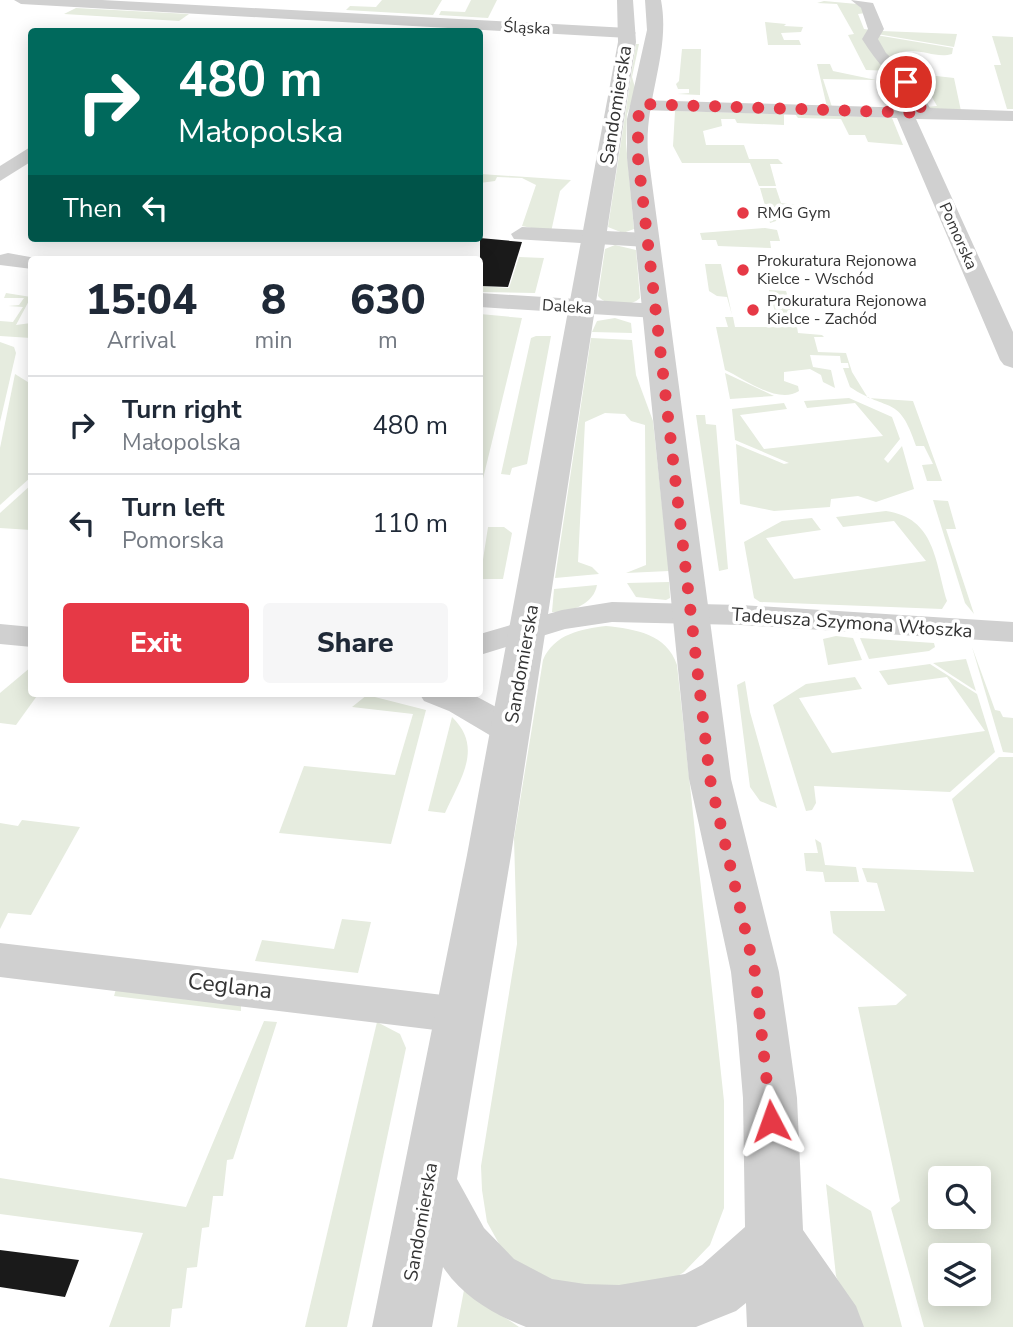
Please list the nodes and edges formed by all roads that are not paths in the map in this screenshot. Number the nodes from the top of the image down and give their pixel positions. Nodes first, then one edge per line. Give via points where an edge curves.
1 (21, 0) edge
2 (37, 0) edge
3 (239, 0) edge
4 (625, 0) edge
5 (653, 0) edge
6 (858, 0) edge
7 (224, 11) junction
8 (207, 23) dead end
9 (628, 33) junction
10 (656, 34) junction
11 (641, 104) junction
12 (914, 113) junction
13 (1013, 116) edge
14 (28, 155) edge
15 (0, 175) edge
16 (522, 234) dead end
17 (594, 238) junction
18 (648, 240) junction
19 (8, 260) dead end
20 (28, 262) edge
21 (483, 300) edge
22 (583, 309) junction
23 (656, 311) junction
24 (1013, 360) edge
25 (691, 613) junction
26 (528, 629) junction
27 (1013, 632) edge
28 (0, 634) edge
29 (28, 637) edge
30 (483, 644) edge
31 (447, 697) edge
32 (511, 731) junction
33 (0, 960) edge
34 (460, 1015) junction
35 (429, 1180) junction
36 (775, 1238) junction
37 (402, 1327) edge
38 (777, 1327) edge
39 (834, 1327) edge

1 - 2 street, Śląska
2 - 7 street, Śląska
3 - 7 street
4 - 9 street, Sandomierska
5 - 10 street, Sandomierska
6 - 12 street, Pomorska via 868,6 876,29 870,39 906,82
7 - 8 street
7 - 9 street, Śląska
9 - 10 street, Śląska
9 - 17 street, Sandomierska
10 - 11 street, Sandomierska
11 - 12 street
11 - 18 street, Sandomierska via 636,137
12 - 13 street
12 - 24 street, Pomorska
14 - 15 street
16 - 17 street
17 - 18 street
17 - 22 street, Sandomierska
18 - 23 street, Sandomierska
19 - 20 street
21 - 22 street, Daleka
22 - 23 street, Daleka
22 - 26 street, Sandomierska
23 - 25 street, Sandomierska
25 - 26 street, Tadeusza Szymona Włoszka via 591,613
25 - 27 street, Tadeusza Szymona Włoszka
25 - 36 street, Sandomierska via 710,779 755,972 770,1097
26 - 30 street, Tadeusza Szymona Włoszka
26 - 32 street, Sandomierska
28 - 29 street
31 - 32 street
32 - 34 street, Sandomierska
33 - 34 street, Ceglana
34 - 35 street, Sandomierska
35 - 36 street via 467,1255 497,1286 550,1315 592,1325 673,1312 714,1292
35 - 37 street, Sandomierska
36 - 38 street, Sandomierska
36 - 39 street

